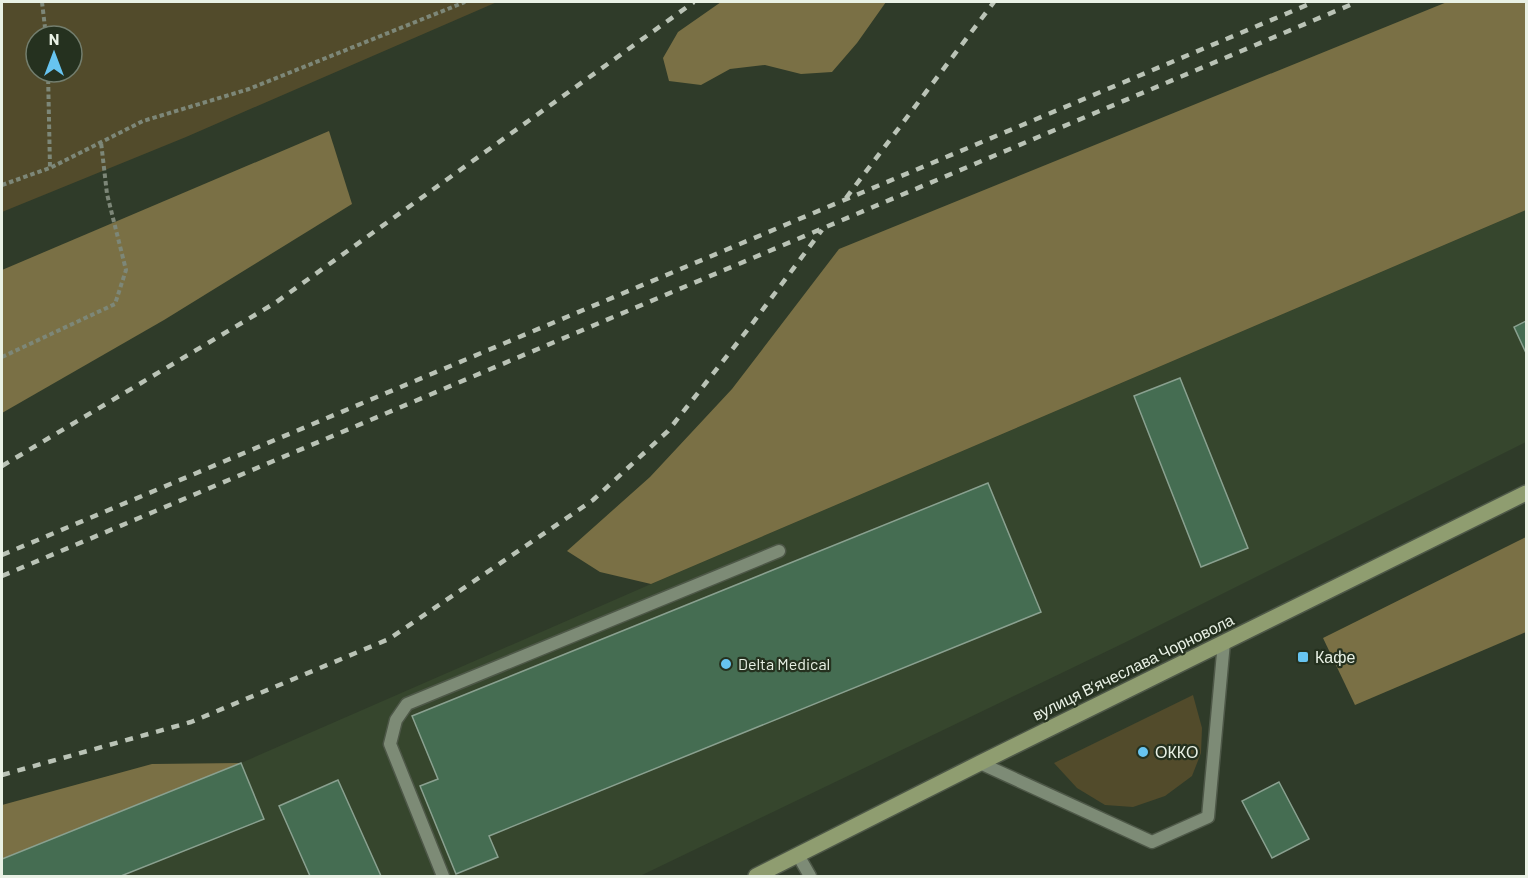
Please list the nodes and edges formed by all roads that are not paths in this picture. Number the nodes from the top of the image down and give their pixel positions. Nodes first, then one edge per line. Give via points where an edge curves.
1 (1527, 492) edge
2 (779, 551) dead end
3 (1224, 642) junction
4 (981, 763) junction
5 (798, 855) junction
6 (443, 876) edge
7 (756, 876) edge
8 (810, 876) edge

1 - 3 main road, вулиця Вʼячеслава Чорновола
2 - 6 lane via 407,704 396,720 390,744
3 - 4 main road, вулиця Вʼячеслава Чорновола
3 - 4 lane via 1208,817 1152,842
4 - 5 main road, вулиця Вʼячеслава Чорновола
5 - 7 main road, вулиця Вʼячеслава Чорновола
5 - 8 lane

